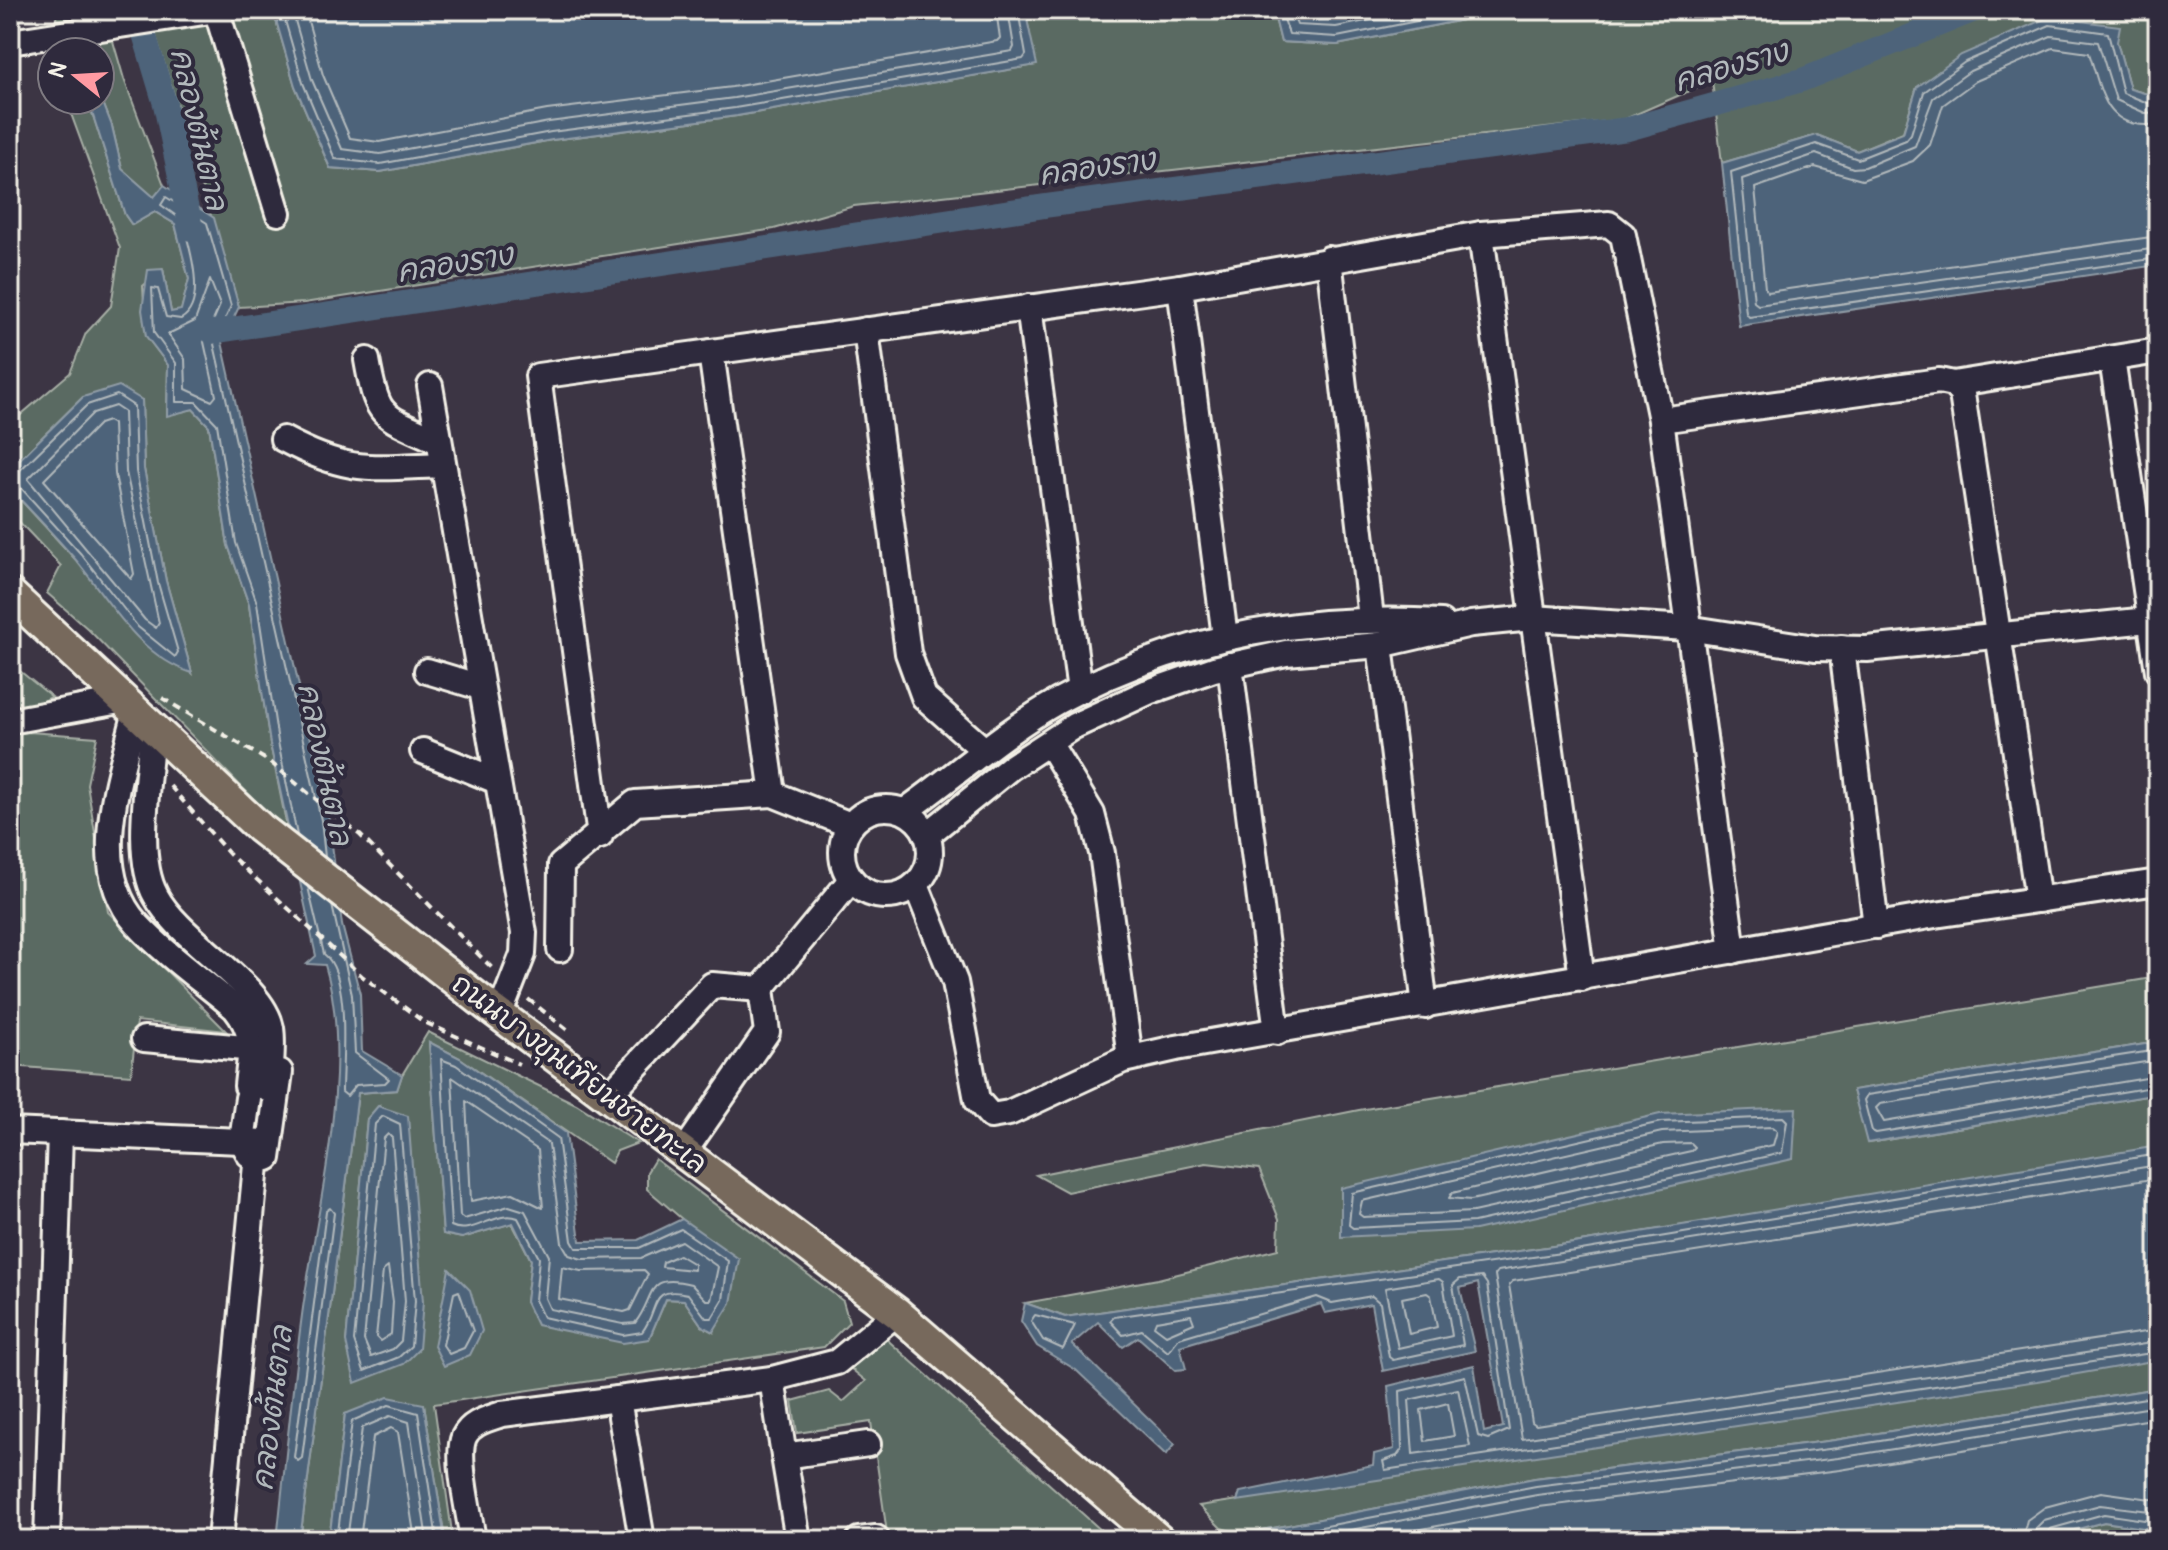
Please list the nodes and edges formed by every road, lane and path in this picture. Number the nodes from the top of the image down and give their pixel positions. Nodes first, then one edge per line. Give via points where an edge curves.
1 (217, 11) edge
2 (10, 42) edge
3 (278, 213) dead end
4 (1481, 234) junction
5 (1329, 259) junction
6 (1180, 287) junction
7 (1029, 307) junction
8 (866, 330) junction
9 (2158, 351) edge
10 (711, 352) junction
11 (2112, 359) junction
12 (367, 360) dead end
13 (1953, 384) junction
14 (430, 386) dead end
15 (1661, 420) junction
16 (283, 439) dead end
17 (440, 453) junction
18 (10, 594) edge
19 (1371, 618) junction
20 (1532, 618) junction
21 (2154, 619) edge
22 (1471, 624) junction
23 (1687, 628) junction
24 (1999, 634) junction
25 (1225, 637) junction
26 (1380, 645) junction
27 (1842, 648) junction
28 (1230, 665) junction
29 (427, 671) dead end
30 (2158, 671) edge
31 (480, 687) junction
32 (1080, 691) junction
33 (138, 713) junction
34 (10, 721) edge
35 (1049, 743) junction
36 (984, 750) junction
37 (423, 751) dead end
38 (270, 762) dead end
39 (497, 781) junction
40 (773, 794) junction
41 (181, 799) dead end
42 (905, 811) junction
43 (850, 825) junction
44 (360, 835) dead end
45 (927, 835) junction
46 (600, 836) junction
47 (851, 880) junction
48 (2158, 882) edge
49 (916, 885) junction
50 (2038, 900) junction
51 (1876, 926) junction
52 (560, 949) dead end
53 (1733, 951) junction
54 (1582, 978) junction
55 (761, 989) junction
56 (1425, 1006) junction
57 (266, 1012) junction
58 (500, 1013) junction
59 (1277, 1032) junction
60 (144, 1039) dead end
61 (261, 1049) junction
62 (1130, 1058) junction
63 (522, 1066) dead end
64 (608, 1096) junction
65 (10, 1131) edge
66 (60, 1133) junction
67 (253, 1141) junction
68 (684, 1152) junction
69 (253, 1195) junction
70 (897, 1313) junction
71 (772, 1379) junction
72 (618, 1399) junction
73 (868, 1444) dead end
74 (784, 1456) junction
75 (47, 1540) edge
76 (220, 1540) edge
77 (473, 1540) edge
78 (642, 1540) edge
79 (798, 1540) edge
80 (1159, 1540) edge

1 - 2 street
1 - 3 street
4 - 5 street
4 - 15 street via 1609,224 1618,229
4 - 20 street
5 - 6 street
5 - 19 street
6 - 7 street
6 - 25 street
7 - 8 street
7 - 32 street
8 - 10 street
8 - 36 street via 908,653 924,697
9 - 11 street
10 - 40 street
10 - 46 street via 538,376
11 - 13 street
11 - 21 street
12 - 17 street via 380,411
13 - 15 street via 1939,381
13 - 24 street via 1962,394
14 - 17 street
15 - 23 street
16 - 17 street via 347,467
17 - 31 street
18 - 33 main road, ถนนบางขุนเทียนชายทะเล
19 - 22 street
19 - 25 street via 1276,626
20 - 22 street
20 - 23 street
20 - 54 street
21 - 24 street
21 - 30 street
22 - 26 street
23 - 27 street
23 - 53 street
24 - 27 street
24 - 50 street
25 - 32 street via 1133,666
26 - 28 street via 1286,653
26 - 56 street
27 - 51 street
28 - 35 street via 1148,692
28 - 59 street
29 - 31 street
31 - 39 street
32 - 36 street
33 - 34 street
33 - 57 street via 144,860 155,896 180,928
33 - 58 main road, ถนนบางขุนเทียนชายทะเล via 260,828
33 - 61 street via 111,813 117,891 138,924 235,1008
35 - 45 street
35 - 62 street via 1092,814
36 - 42 street
37 - 39 street
38 - 44 path
39 - 58 street via 524,933 523,954
40 - 43 street
40 - 46 street via 635,803
41 - 63 path, ถนนบางขุนเทียนชายทะเล via 230,855 362,976 424,1022
42 - 43 street via 874,808
42 - 45 street
43 - 47 street via 841,853
45 - 49 street via 930,859
46 - 52 street via 561,865
47 - 49 street via 862,890 890,896
47 - 55 street
48 - 50 street
49 - 62 street via 955,982 977,1100 991,1116 1009,1113
50 - 51 street
51 - 53 street
53 - 54 street
54 - 56 street
55 - 64 street via 712,985
55 - 68 street via 767,1032
56 - 59 street
57 - 61 street
57 - 69 street via 278,1022 282,1053 271,1151
58 - 64 main road, ถนนบางขุนเทียนชายทะเล
59 - 62 street
60 - 61 street
61 - 67 street
64 - 68 main road, ถนนบางขุนเทียนชายทะเล
65 - 66 street
66 - 67 street
66 - 75 street
67 - 69 street
68 - 70 main road, ถนนบางขุนเทียนชายทะเล
69 - 76 street
70 - 71 street via 837,1362
70 - 80 main road, ถนนบางขุนเทียนชายทะเล
71 - 72 street
71 - 74 street
72 - 77 street via 502,1414 475,1424 463,1438 462,1463
72 - 78 street
73 - 74 street
74 - 79 street

